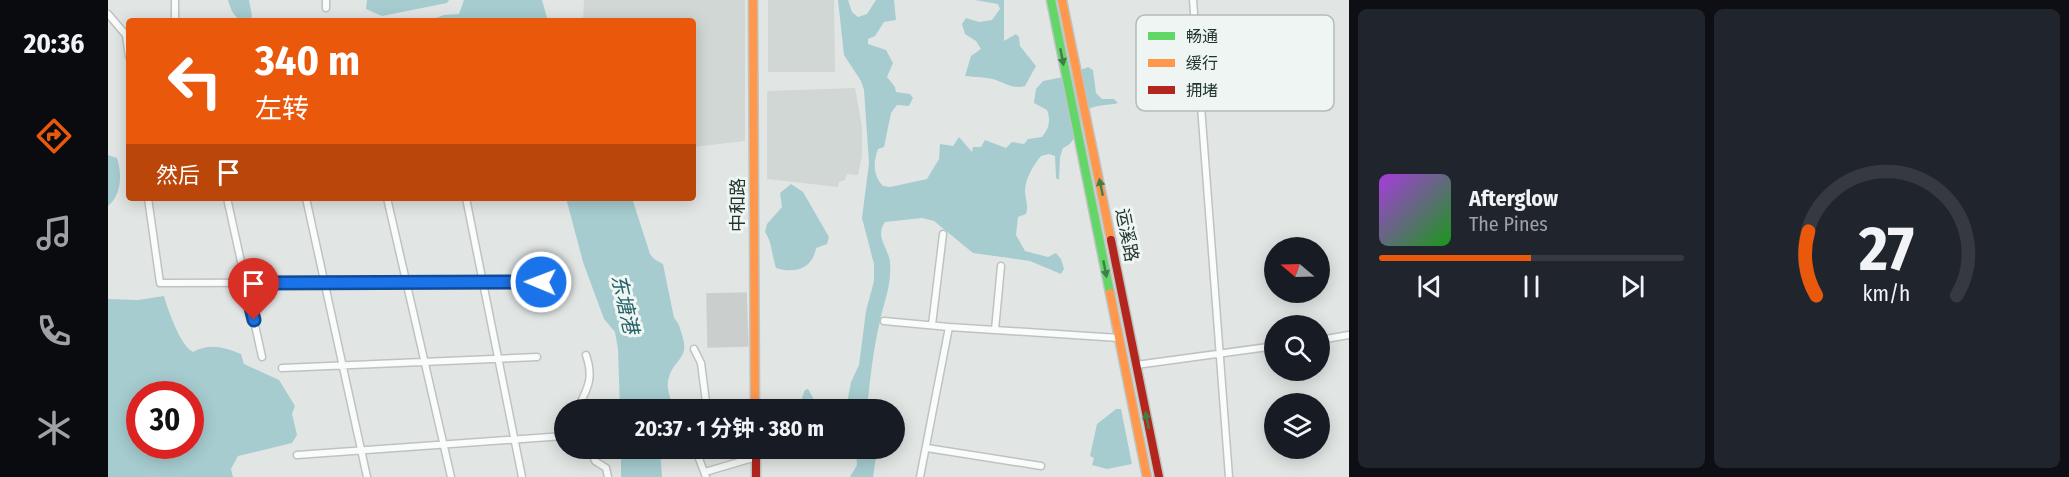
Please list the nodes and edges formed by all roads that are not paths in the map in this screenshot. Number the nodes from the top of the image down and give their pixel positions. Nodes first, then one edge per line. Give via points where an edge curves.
1 (175, 0) edge
2 (326, 0) edge
3 (753, 0) edge
4 (1051, 0) edge
5 (1062, 0) edge
6 (1193, 0) edge
7 (326, 8) dead end
8 (108, 14) edge
9 (1194, 15) edge
10 (176, 18) edge
11 (126, 35) edge
12 (1201, 111) edge
13 (148, 201) edge
14 (228, 201) edge
15 (307, 201) edge
16 (388, 201) edge
17 (467, 201) edge
18 (943, 234) dead end
19 (1000, 266) dead end
20 (482, 280) junction
21 (407, 281) junction
22 (325, 282) junction
23 (541, 282) dead end
24 (245, 283) junction
25 (884, 321) dead end
26 (932, 325) junction
27 (949, 327) junction
28 (995, 330) junction
29 (1349, 335) edge
30 (1119, 338) junction
31 (1330, 338) edge
32 (1264, 348) edge
33 (694, 349) dead end
34 (1220, 354) junction
35 (586, 355) dead end
36 (262, 357) dead end
37 (537, 357) dead end
38 (498, 360) junction
39 (425, 362) junction
40 (1136, 365) junction
41 (344, 366) junction
42 (282, 368) dead end
43 (583, 399) edge
44 (706, 399) edge
45 (756, 399) edge
46 (554, 436) edge
47 (513, 438) junction
48 (444, 444) junction
49 (927, 448) junction
50 (362, 450) junction
51 (297, 455) dead end
52 (594, 459) edge
53 (699, 459) edge
54 (742, 459) edge
55 (756, 459) edge
56 (1041, 466) dead end
57 (705, 475) edge
58 (368, 477) edge
59 (451, 477) edge
60 (522, 477) edge
61 (608, 477) edge
62 (756, 477) edge
63 (920, 477) edge
64 (1147, 477) edge
65 (1159, 477) edge
66 (1229, 477) edge

1 - 10 street
2 - 7 street
3 - 45 main road, 中和路
4 -> 30 main road, 运溪路
40 -> 5 main road, 运溪路
6 - 9 street
8 - 11 street
12 - 34 street
13 - 24 street via 160,283
14 - 24 street
15 - 22 street
16 - 21 street
17 - 20 street
18 - 26 street
19 - 28 street
20 - 21 street
20 - 23 street
20 - 38 street
21 - 22 street
21 - 39 street
22 - 24 street
22 - 41 street
24 - 36 street
25 - 26 street
26 - 27 street
27 - 28 street
27 - 49 street
28 - 30 street
29 - 31 street
30 - 64 main road, 运溪路
32 - 34 street
33 - 44 street via 701,363
34 - 40 street
34 - 66 street
35 - 43 street via 591,371
37 - 38 street
38 - 39 street
38 - 47 street
39 - 41 street
39 - 48 street
65 -> 40 main road, 运溪路
41 - 42 street
41 - 50 street
46 - 47 street
47 - 48 street
47 - 60 street
48 - 50 street
48 - 59 street
49 - 56 street
49 - 63 street
50 - 51 street
50 - 58 street
52 - 61 street via 606,468
53 - 57 street
54 - 57 street
55 - 62 main road

